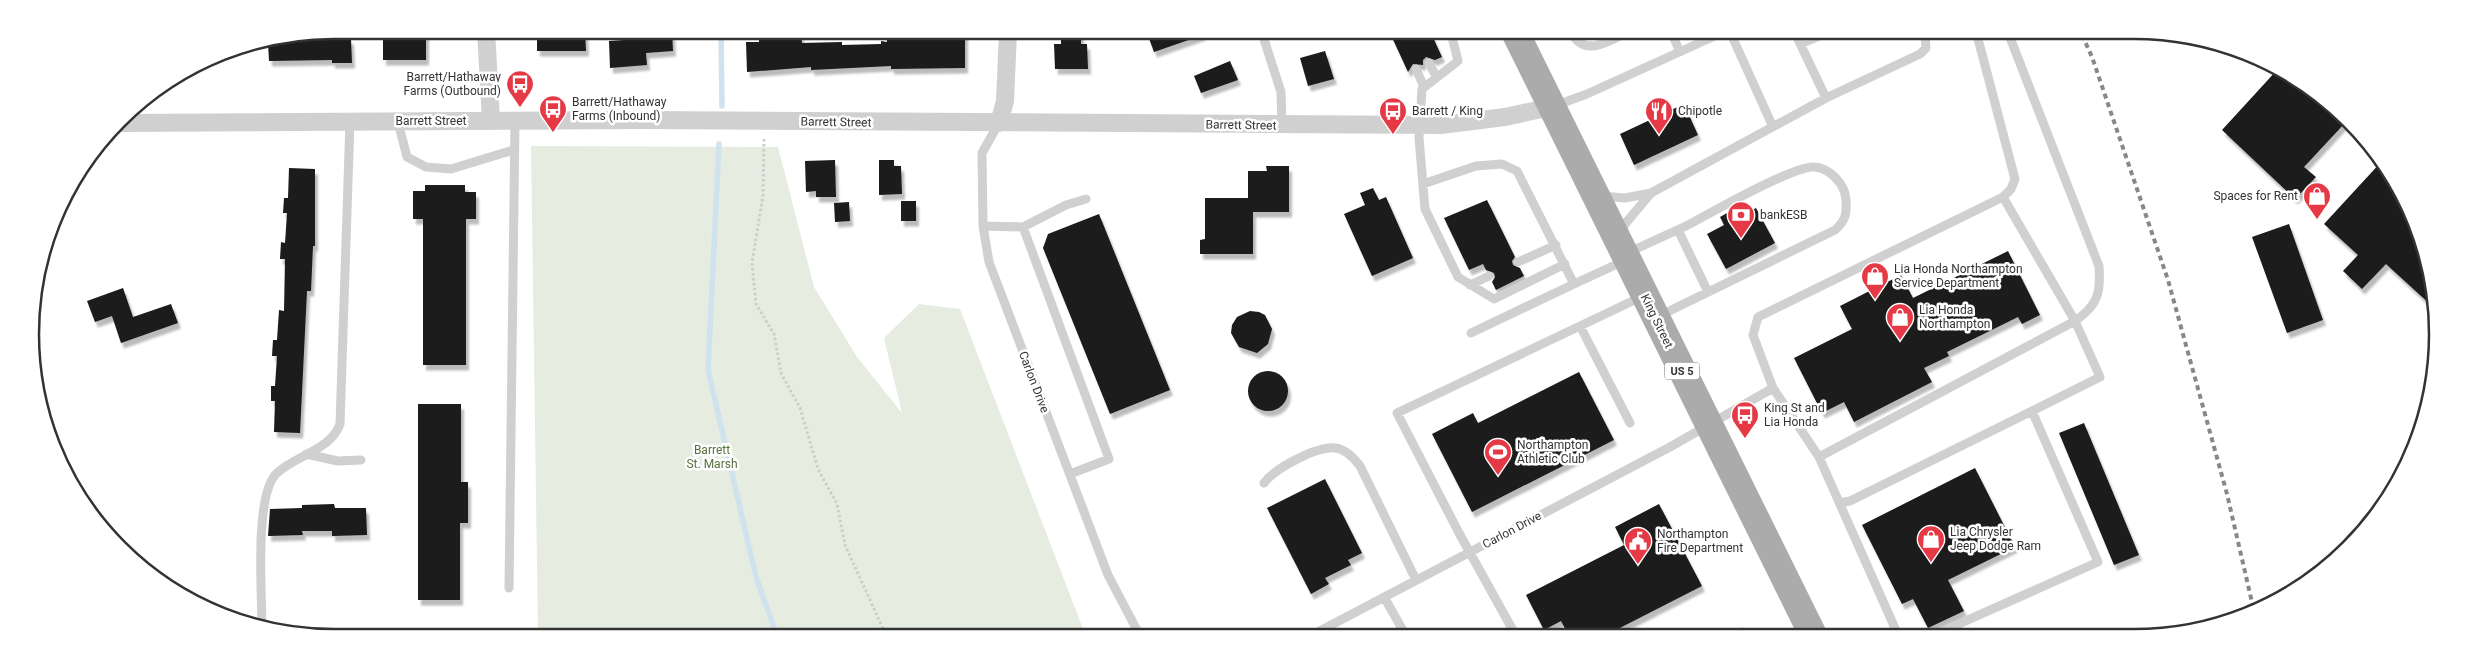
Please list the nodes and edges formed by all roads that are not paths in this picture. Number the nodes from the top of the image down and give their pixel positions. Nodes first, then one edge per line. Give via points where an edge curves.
1 (486, 39) edge
2 (1008, 39) edge
3 (1264, 39) edge
4 (1452, 39) edge
5 (1518, 39) edge
6 (1576, 39) edge
7 (1612, 39) edge
8 (1674, 39) edge
9 (1708, 39) edge
10 (1733, 39) edge
11 (1798, 39) edge
12 (1812, 39) edge
13 (1925, 39) edge
14 (1978, 39) edge
15 (2011, 39) edge
16 (1800, 44) junction
17 (1680, 52) junction
18 (1429, 63) dead end
19 (1416, 69) dead end
20 (1436, 76) junction
21 (1424, 87) junction
22 (1826, 98) junction
23 (1551, 107) junction
24 (350, 121) junction
25 (491, 121) junction
26 (514, 121) junction
27 (398, 122) junction
28 (127, 123) edge
29 (998, 123) junction
30 (1282, 125) junction
31 (1419, 125) junction
32 (1773, 127) junction
33 (513, 150) junction
34 (1423, 184) junction
35 (1651, 193) junction
36 (1594, 195) junction
37 (2002, 197) junction
38 (1086, 198) dead end
39 (983, 226) junction
40 (1022, 227) junction
41 (1678, 230) junction
42 (1556, 245) junction
43 (1622, 252) junction
44 (1518, 262) dead end
45 (1565, 264) junction
46 (1489, 276) dead end
47 (1574, 284) junction
48 (1470, 285) junction
49 (1708, 292) junction
50 (1649, 307) junction
51 (2075, 321) junction
52 (1580, 326) junction
53 (1470, 333) dead end
54 (1773, 388) junction
55 (2032, 410) junction
56 (1630, 424) dead end
57 (1709, 425) junction
58 (306, 454) junction
59 (1819, 457) junction
60 (362, 460) dead end
61 (1070, 474) junction
62 (1264, 483) dead end
63 (1840, 503) junction
64 (1469, 552) junction
65 (1416, 580) junction
66 (509, 588) dead end
67 (1384, 597) junction
68 (262, 620) edge
69 (1136, 629) edge
70 (1323, 629) edge
71 (1402, 629) edge
72 (1512, 629) edge
73 (1810, 629) edge
74 (1895, 629) edge
75 (1947, 629) edge

1 - 25 street
2 - 29 street via 1005,101
3 - 30 lane via 1281,92
4 - 20 lane via 1458,61
5 - 23 main road, King Street / US 5
6 - 7 lane via 1582,46 1592,47
8 - 17 lane
9 - 17 lane
10 - 32 lane
11 - 16 lane
12 - 16 lane
13 - 22 lane via 1926,48 1920,54
14 - 37 lane via 2014,179
15 - 51 lane via 2099,266 2099,294 2090,311
16 - 22 lane
17 - 23 lane
18 - 20 lane
19 - 21 lane
20 - 21 lane
21 - 31 lane via 1420,97
22 - 32 lane
23 - 31 street, Barrett Street via 1498,118
23 - 36 main road, King Street / US 5
24 - 27 street, Barrett Street
24 - 28 street, Barrett Street
24 - 58 lane via 340,424 329,440
25 - 26 street, Barrett Street
25 - 27 street, Barrett Street
26 - 29 street, Barrett Street
26 - 33 lane
27 - 33 lane via 407,157 426,167 450,169
29 - 30 street, Barrett Street
29 - 39 lane, Carlon Drive via 982,153
30 - 31 street, Barrett Street
31 - 34 lane
32 - 35 lane
33 - 66 lane
34 - 42 lane via 1476,166 1502,164 1517,171
34 - 48 lane via 1425,208 1458,277
35 - 36 lane via 1625,198
35 - 43 lane via 1625,224
36 - 43 main road, King Street / US 5
37 - 51 lane
37 - 54 lane via 1758,317 1753,335
38 - 40 lane
39 - 40 lane
39 - 61 lane, Carlon Drive via 989,262
40 - 61 lane via 1108,459
41 - 43 lane
41 - 49 lane
41 - 49 lane via 1779,178 1814,166 1834,174 1846,194 1847,213 1844,222 1835,230
42 - 44 lane
42 - 45 lane
43 - 47 lane
43 - 50 main road, King Street / US 5
45 - 47 lane
45 - 48 lane via 1494,299
46 - 48 lane
47 - 53 lane
49 - 50 lane
50 - 52 lane
50 - 57 main road, King Street / US 5
51 - 55 lane via 2100,377
51 - 59 lane
52 - 56 lane
52 - 64 lane via 1398,413
54 - 57 lane, Carlon Drive
54 - 59 lane
55 - 63 lane via 1850,501
55 - 75 lane via 2098,562
57 - 64 lane, Carlon Drive
57 - 73 main road, King Street / US 5
58 - 60 lane via 338,461
58 - 68 lane via 276,474 265,496
59 - 63 lane
61 - 69 lane, Carlon Drive via 1108,575
62 - 65 lane via 1276,471 1314,452 1334,448 1346,452 1360,466
63 - 74 lane
64 - 65 lane, Carlon Drive
64 - 72 lane
65 - 67 lane, Carlon Drive
67 - 70 lane, Carlon Drive
67 - 71 lane

